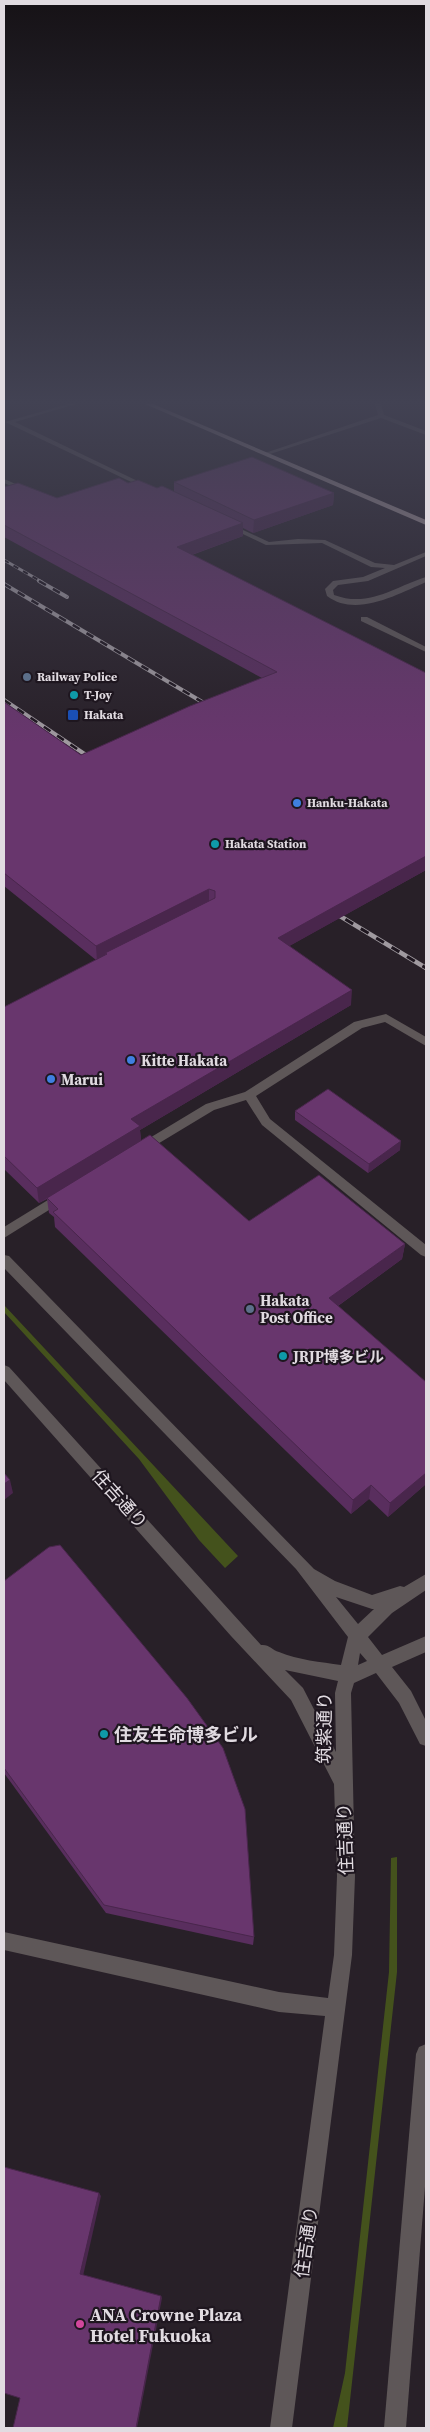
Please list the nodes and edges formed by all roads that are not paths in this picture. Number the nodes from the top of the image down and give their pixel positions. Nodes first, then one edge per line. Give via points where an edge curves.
1 (413, 517) edge
2 (426, 523) edge
3 (224, 524) edge
4 (426, 554) edge
5 (396, 567) junction
6 (426, 579) edge
7 (364, 619) dead end
8 (426, 650) edge
9 (426, 1042) edge
10 (249, 1094) junction
11 (134, 1153) edge
12 (75, 1189) edge
13 (4, 1233) edge
14 (426, 1252) edge
15 (4, 1260) edge
16 (4, 1371) edge
17 (301, 1564) junction
18 (426, 1582) edge
19 (237, 1631) junction
20 (356, 1637) junction
21 (426, 1644) edge
22 (379, 1664) junction
23 (347, 1674) junction
24 (426, 1738) edge
25 (342, 1783) junction
26 (4, 1941) edge
27 (337, 2008) junction
28 (426, 2054) edge
29 (426, 2058) edge
30 (282, 2428) edge
31 (395, 2428) edge

1 - 2 highway
3 - 5 street via 268,544 323,541 374,565
4 - 5 street
5 - 6 street via 365,579 336,583 328,589 331,596 357,603 373,601
7 - 8 street
9 - 10 street via 386,1018 358,1025
10 - 11 street via 210,1107
10 - 14 street via 266,1122
12 - 13 street
15 - 17 street
16 - 19 street, 住吉通り
17 - 18 street via 330,1587 372,1602
17 - 20 street
18 - 20 street via 386,1608
19 - 23 street, 筑紫通り via 274,1659
19 - 25 street, 住吉通り via 297,1694
20 - 22 street
20 - 23 street, 筑紫通り
21 - 22 street, 筑紫通り
22 - 23 street, 筑紫通り via 354,1675
22 - 24 street via 406,1697
23 - 25 street, 筑紫通り via 343,1693 345,1747
25 - 27 street, 住吉通り via 346,1876
26 - 27 street via 279,2002
27 - 30 street, 住吉通り
28 - 29 street
29 - 31 street

